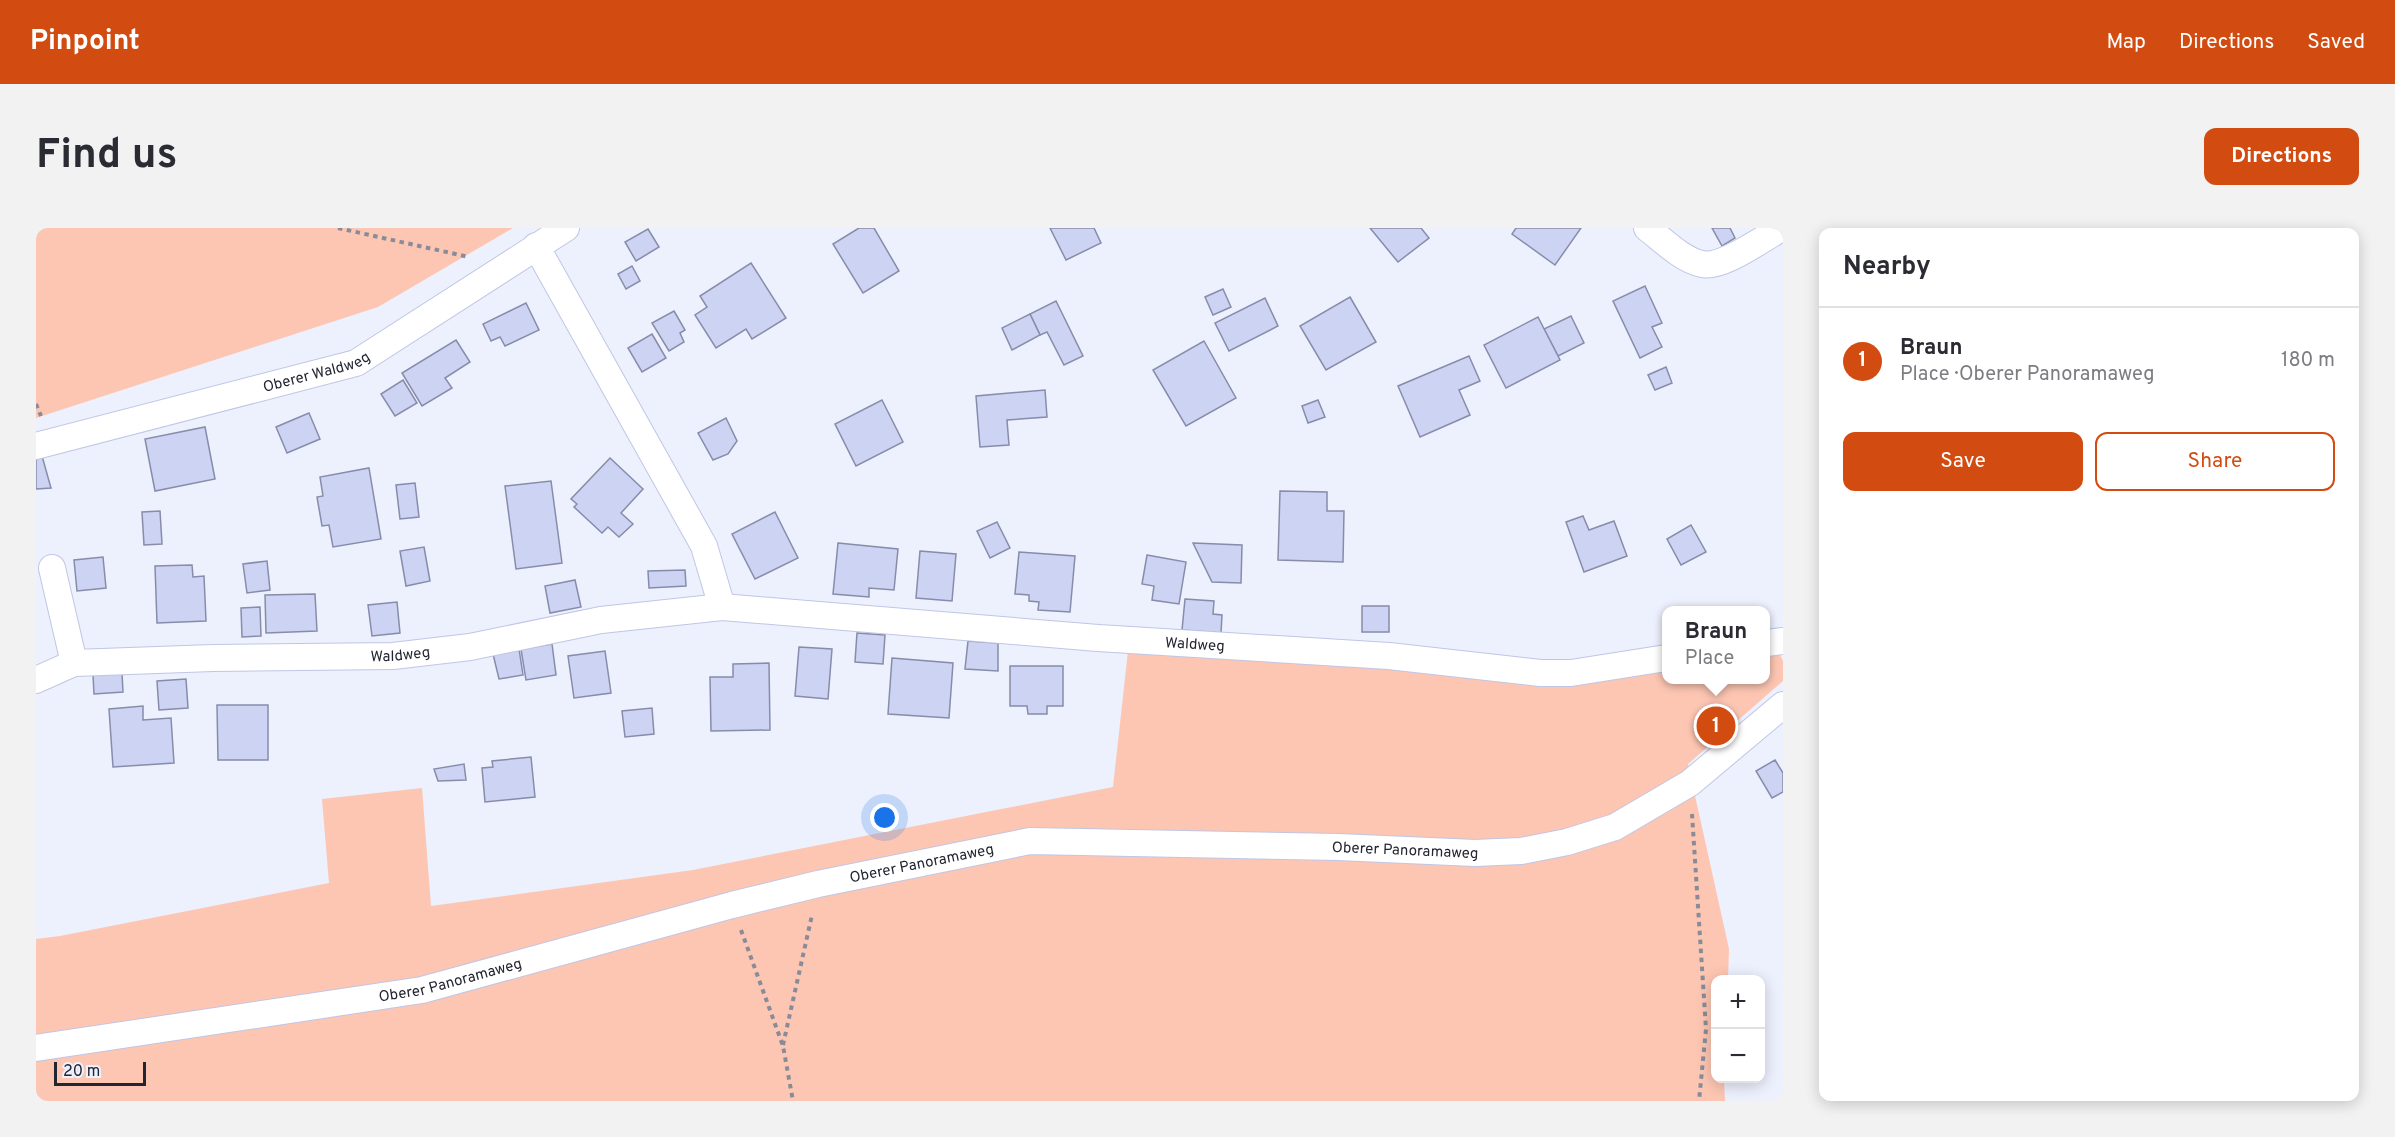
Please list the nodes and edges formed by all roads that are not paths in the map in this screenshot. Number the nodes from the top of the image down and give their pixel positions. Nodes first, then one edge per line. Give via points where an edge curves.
1 (566, 228) edge
2 (1647, 228) edge
3 (1782, 228) edge
4 (536, 246) junction
5 (36, 446) edge
6 (52, 568) dead end
7 (722, 607) junction
8 (1662, 659) edge
9 (74, 663) junction
10 (36, 680) edge
11 (1783, 705) edge
12 (36, 1048) edge

1 - 4 street, Oberer Waldweg
2 - 3 street via 1691,260 1717,264
4 - 5 street, Oberer Waldweg via 356,363
4 - 7 street via 704,546
6 - 9 street
7 - 8 street, Waldweg via 1098,638 1389,656 1540,673 1571,673
7 - 9 street, Waldweg via 601,620 470,647 393,656
9 - 10 street, Waldweg
11 - 12 street, Oberer Panoramaweg via 1690,783 1614,827 1567,842 1521,851 1475,853 1030,841 732,905 422,990

